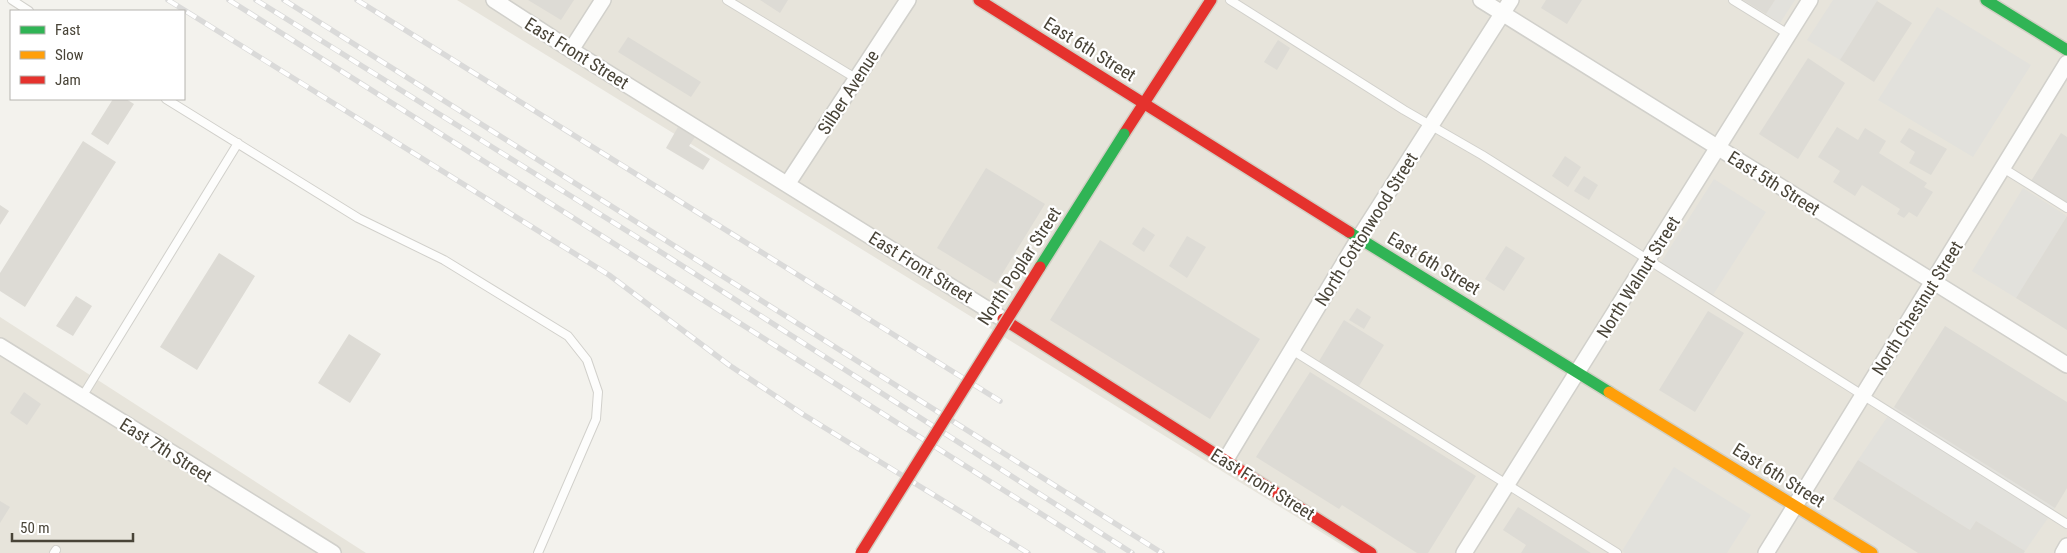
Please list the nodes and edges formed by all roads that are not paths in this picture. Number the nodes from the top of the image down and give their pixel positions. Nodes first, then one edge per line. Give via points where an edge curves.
1 (12, 0) edge
2 (494, 0) edge
3 (603, 0) edge
4 (727, 0) edge
5 (908, 0) edge
6 (979, 0) edge
7 (1211, 0) edge
8 (1230, 0) edge
9 (1481, 0) edge
10 (1511, 0) edge
11 (1733, 0) edge
12 (1810, 0) edge
13 (1986, 0) edge
14 (28, 10) edge
15 (1502, 13) junction
16 (1788, 34) junction
17 (571, 50) junction
18 (2067, 50) edge
19 (2067, 63) edge
20 (857, 78) junction
21 (168, 100) edge
22 (1144, 104) junction
23 (1431, 126) junction
24 (238, 143) junction
25 (1718, 148) junction
26 (2003, 168) junction
27 (788, 183) junction
28 (2067, 208) edge
29 (1359, 238) junction
30 (1649, 259) junction
31 (1933, 283) junction
32 (1003, 319) joint
33 (0, 346) edge
34 (1292, 350) junction
35 (2067, 365) edge
36 (1579, 372) junction
37 (1864, 394) junction
38 (82, 397) junction
39 (1225, 461) junction
40 (1508, 483) junction
41 (1796, 505) junction
42 (2067, 524) edge
43 (2067, 546) edge
44 (333, 553) edge
45 (538, 553) edge
46 (861, 553) edge
47 (1371, 553) edge
48 (1464, 553) edge
49 (1617, 553) edge
50 (1766, 553) edge
51 (1872, 553) edge
52 (2063, 553) edge

1 - 14 lane
2 - 17 street, East Front Street
3 - 17 street
4 - 20 lane
5 - 20 street, Silber Avenue
6 - 22 street, East 6th Street
7 - 22 street, North Poplar Street
8 - 23 lane
9 - 15 street, East 5th Street
10 - 15 street, North Cottonwood Street
11 - 16 lane
12 - 16 street, North Walnut Street
13 - 18 street
15 - 23 street, North Cottonwood Street
15 - 25 street, East 5th Street
16 - 25 street, North Walnut Street
17 - 27 street, East Front Street
19 - 26 street, North Chestnut Street
20 - 27 street, Silber Avenue
21 - 24 lane
22 - 29 street, East 6th Street
22 - 46 street, North Poplar Street, bridge
23 - 29 street, North Cottonwood Street
23 - 30 lane
24 - 38 lane
24 - 45 lane via 358,218 444,260 533,313 568,336 587,360 598,392 596,419
25 - 30 street, North Walnut Street
25 - 31 street, East 5th Street
26 - 28 lane
26 - 31 street, North Chestnut Street
27 - 32 street, East Front Street
29 - 34 street, North Cottonwood Street
29 - 36 street, East 6th Street
30 - 36 street, North Walnut Street
30 - 37 lane
31 - 35 street, East 5th Street
31 - 37 street, North Chestnut Street
32 - 39 street, East Front Street
33 - 38 street, East 7th Street
34 - 39 street, North Cottonwood Street
34 - 40 lane
36 - 40 street, North Walnut Street
36 - 41 street, East 6th Street
37 - 41 street, North Chestnut Street
37 - 42 lane
38 - 44 street, East 7th Street
39 - 47 street, East Front Street
40 - 48 street, North Walnut Street
40 - 49 lane
41 - 50 street, North Chestnut Street
41 - 51 street, East 6th Street
43 - 52 street

